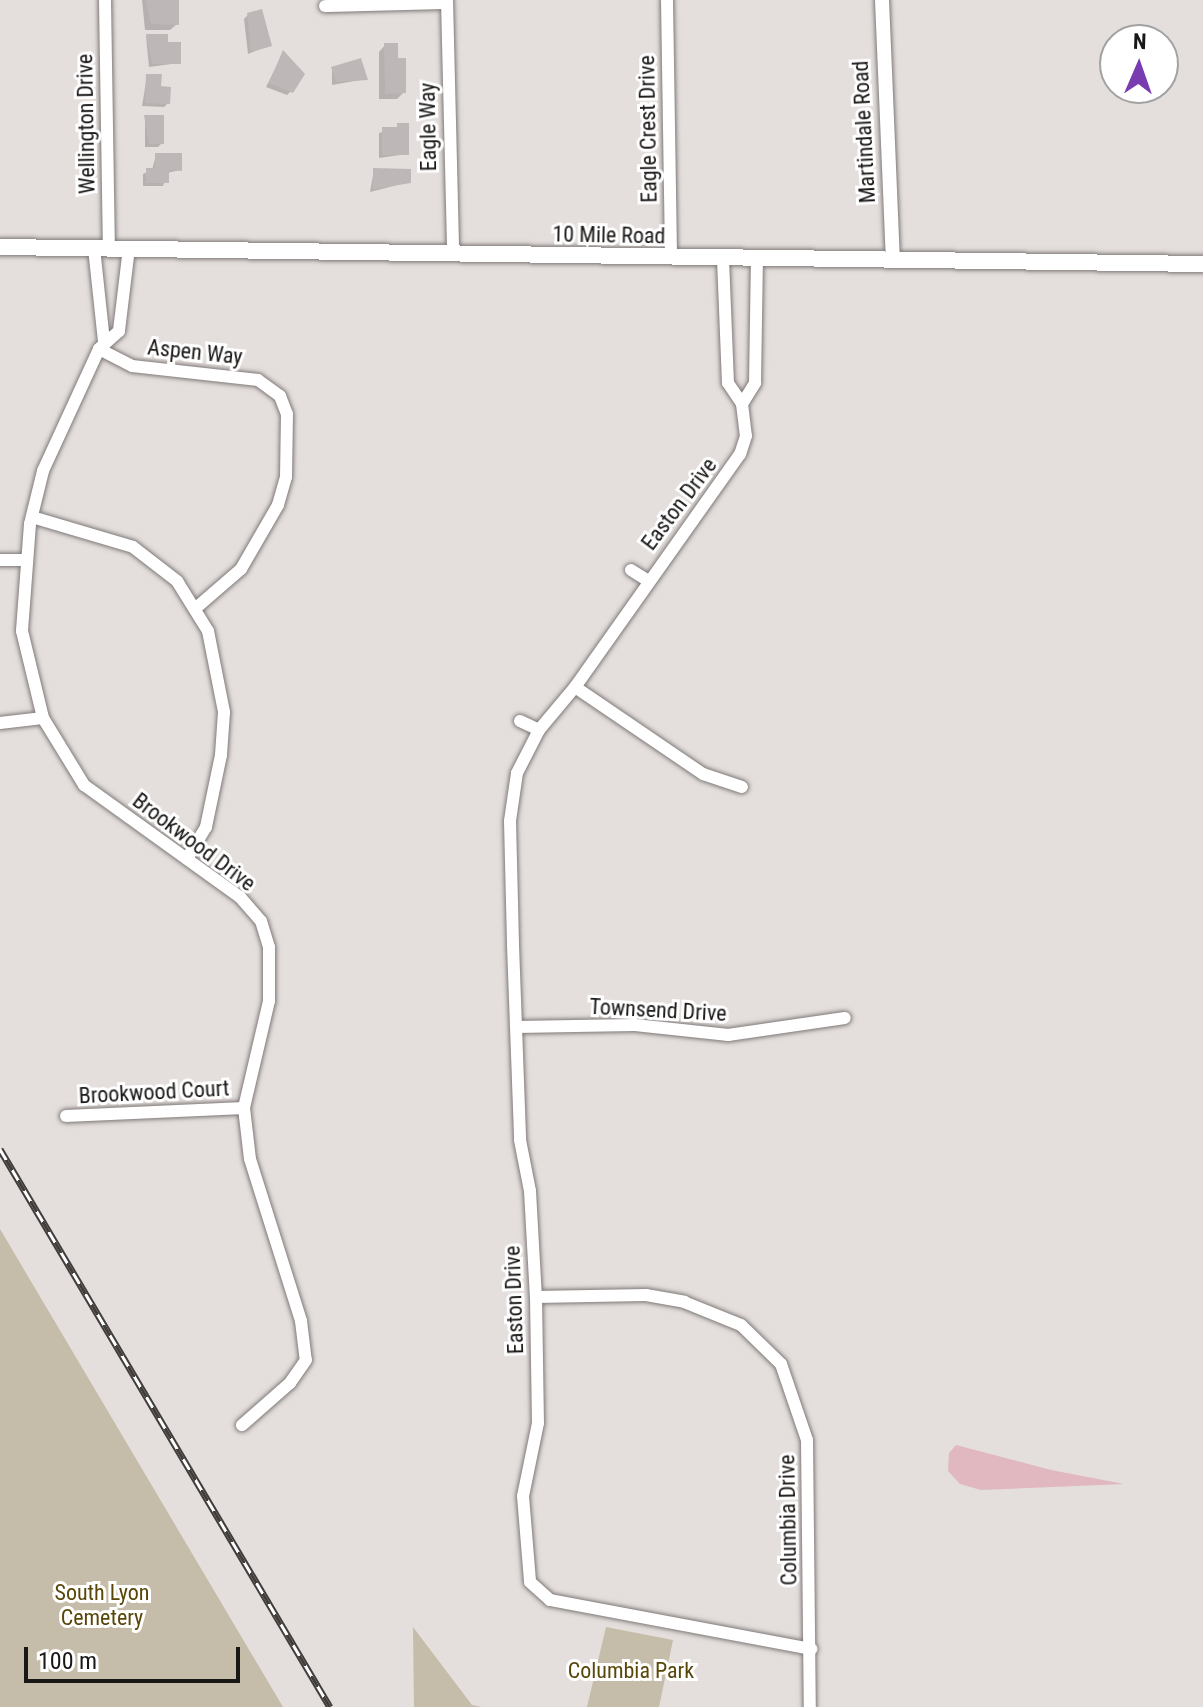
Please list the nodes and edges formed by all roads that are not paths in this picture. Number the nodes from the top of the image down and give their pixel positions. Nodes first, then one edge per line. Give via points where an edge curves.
1 (105, 0) edge
2 (667, 0) edge
3 (882, 0) edge
4 (447, 2) edge
5 (325, 6) dead end
6 (7, 247) edge
7 (102, 248) junction
8 (129, 248) junction
9 (453, 253) junction
10 (671, 258) junction
11 (723, 259) junction
12 (757, 259) junction
13 (893, 261) junction
14 (1203, 264) edge
15 (101, 345) junction
16 (742, 404) junction
17 (32, 517) junction
18 (0, 560) edge
19 (26, 560) junction
20 (631, 570) dead end
21 (647, 580) junction
22 (196, 608) junction
23 (575, 687) junction
24 (43, 718) junction
25 (520, 721) dead end
26 (0, 723) edge
27 (539, 730) junction
28 (742, 787) dead end
29 (187, 859) junction
30 (845, 1018) dead end
31 (516, 1027) junction
32 (244, 1108) junction
33 (66, 1116) dead end
34 (536, 1297) junction
35 (242, 1425) dead end
36 (811, 1649) junction
37 (810, 1707) edge

1 - 7 street, Wellington Drive
2 - 10 street, Eagle Crest Drive
3 - 13 street, Martindale Road
4 - 5 street
4 - 9 street, Eagle Way
6 - 7 main road, 10 Mile Road
7 - 8 main road, 10 Mile Road
7 - 15 street
8 - 9 main road, 10 Mile Road
8 - 15 street, Brookwood Drive via 119,331
9 - 10 main road, 10 Mile Road
10 - 11 main road, 10 Mile Road
11 - 12 main road, 10 Mile Road
11 - 16 street, Easton Drive via 728,383
12 - 13 main road, 10 Mile Road
12 - 16 street, Easton Drive via 755,383
13 - 14 main road, 10 Mile Road
15 - 17 street, Brookwood Drive via 43,471
15 - 22 street, Aspen Way via 132,366 258,380 280,396 287,414 286,477 278,505 241,569
16 - 21 street, Easton Drive via 746,436 740,454
17 - 19 street, Brookwood Drive
17 - 22 street via 133,547 177,581
18 - 19 street
19 - 24 street, Brookwood Drive via 22,631
20 - 21 street, Easton Drive
21 - 23 street, Easton Drive
22 - 29 street via 208,631 224,712 213,801 206,827
23 - 27 street, Easton Drive
23 - 28 street via 703,774
24 - 26 street
24 - 29 street, Brookwood Drive via 84,785
25 - 27 street
27 - 31 street, Easton Drive via 517,773 510,821
29 - 32 street, Brookwood Drive via 240,897 261,921 269,947 269,1001
30 - 31 street, Townsend Drive via 728,1035 635,1025
31 - 34 street, Easton Drive via 520,1140 530,1191
32 - 33 street, Brookwood Court
32 - 35 street, Brookwood Drive via 250,1159 301,1321 306,1360 290,1383
34 - 36 street, Columbia Drive via 646,1295 684,1302 741,1325 781,1364 807,1440
34 - 36 street, Easton Drive via 538,1423 523,1496 530,1582 550,1600
36 - 37 street, Columbia Drive

